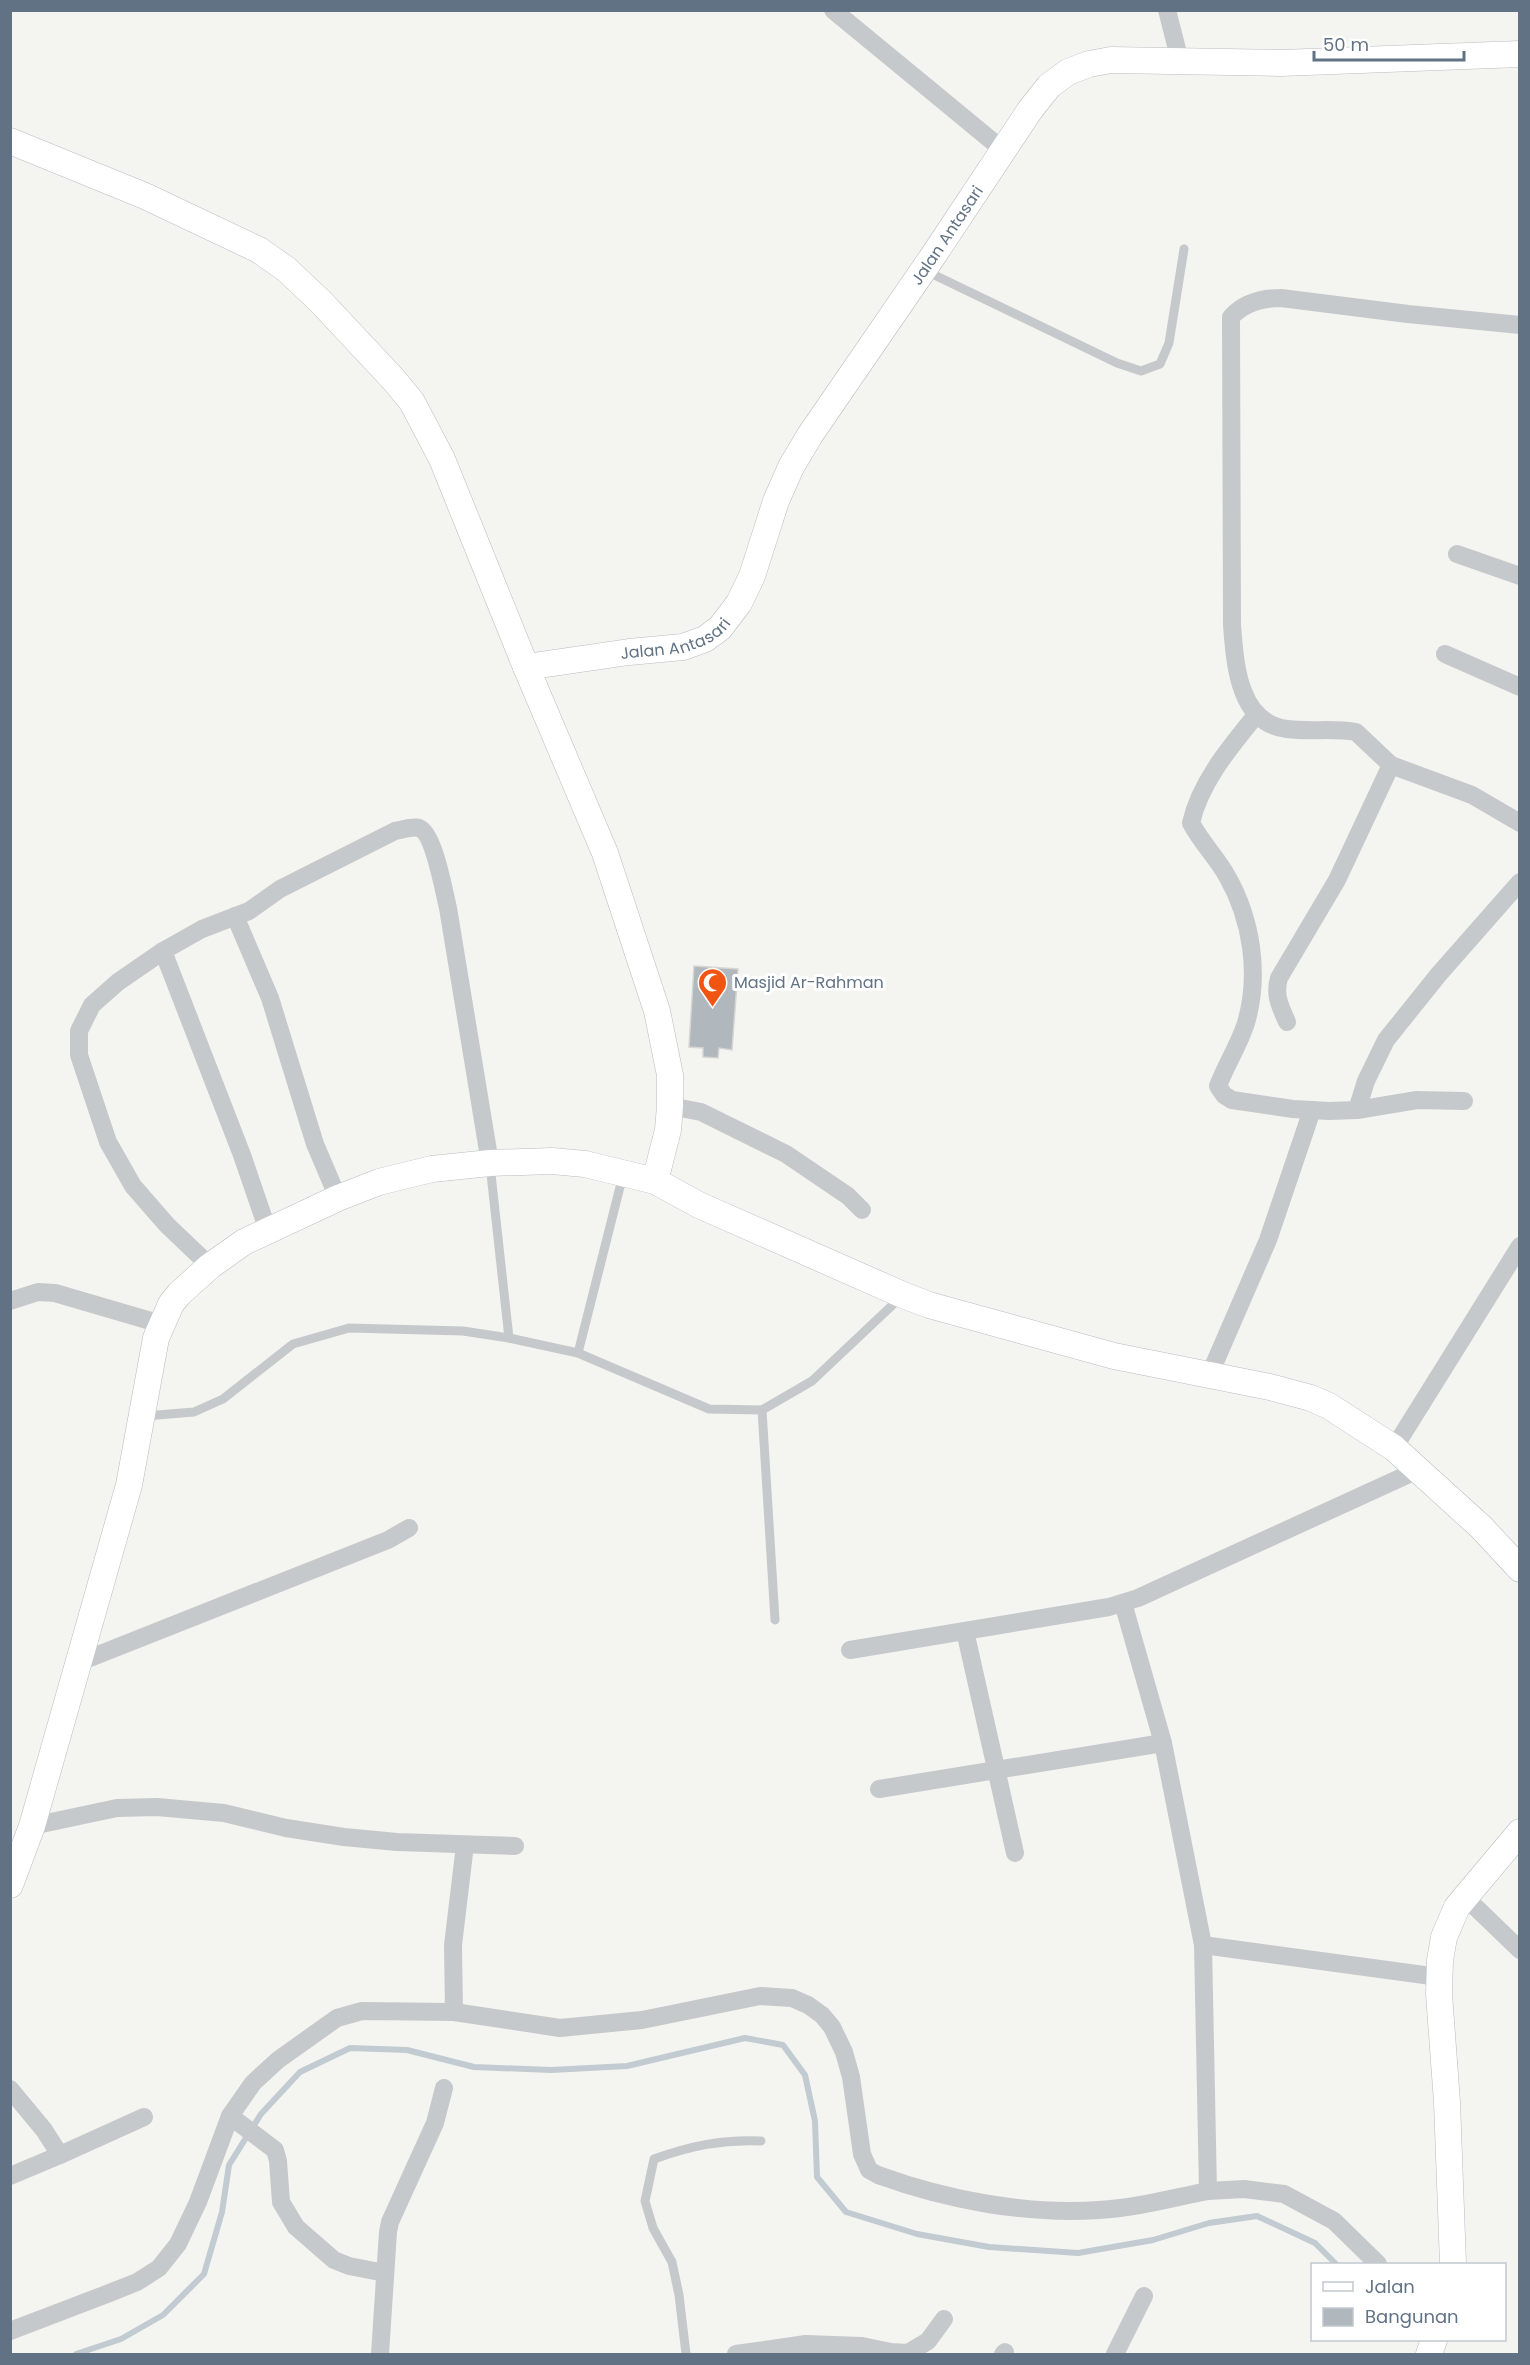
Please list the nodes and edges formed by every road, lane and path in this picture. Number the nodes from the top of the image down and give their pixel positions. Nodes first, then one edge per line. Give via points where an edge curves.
1 (833, 10) edge
2 (1167, 10) edge
3 (1520, 54) edge
4 (1180, 61) junction
5 (10, 141) edge
6 (1003, 150) junction
7 (1184, 249) dead end
8 (924, 270) junction
9 (1520, 325) edge
10 (1457, 554) dead end
11 (1520, 576) edge
12 (1445, 654) dead end
13 (526, 667) junction
14 (1520, 687) edge
15 (1257, 714) junction
16 (1391, 765) junction
17 (1520, 823) edge
18 (1520, 882) edge
19 (235, 916) junction
20 (163, 951) junction
21 (1287, 1022) dead end
22 (1464, 1101) dead end
23 (670, 1106) junction
24 (1312, 1110) junction
25 (1357, 1110) junction
26 (490, 1163) junction
27 (624, 1172) junction
28 (655, 1181) junction
29 (338, 1198) junction
30 (862, 1210) dead end
31 (268, 1231) junction
32 (1517, 1255) edge
33 (210, 1266) junction
34 (903, 1295) junction
35 (10, 1301) edge
36 (161, 1324) junction
37 (508, 1338) junction
38 (578, 1353) junction
39 (1209, 1376) junction
40 (762, 1410) junction
41 (143, 1416) junction
42 (1394, 1448) junction
43 (1420, 1469) junction
44 (409, 1528) dead end
45 (1520, 1569) edge
46 (1123, 1603) junction
47 (775, 1620) dead end
48 (964, 1631) junction
49 (850, 1650) dead end
50 (81, 1662) junction
51 (1163, 1743) junction
52 (996, 1770) junction
53 (879, 1789) dead end
54 (32, 1826) junction
55 (1520, 1832) edge
56 (465, 1845) junction
57 (515, 1846) dead end
58 (1015, 1853) dead end
59 (10, 1885) edge
60 (1465, 1897) junction
61 (1203, 1945) junction
62 (1520, 1950) edge
63 (1439, 1977) junction
64 (454, 2012) junction
65 (444, 2088) dead end
66 (10, 2089) edge
67 (144, 2117) dead end
68 (231, 2117) junction
69 (761, 2141) dead end
70 (60, 2155) junction
71 (10, 2176) edge
72 (1208, 2191) junction
73 (1376, 2263) edge
74 (1453, 2263) edge
75 (385, 2273) junction
76 (1144, 2296) dead end
77 (944, 2319) dead end
78 (10, 2331) edge
79 (380, 2355) edge
80 (686, 2355) edge
81 (736, 2355) edge
82 (1115, 2355) edge

1 - 6 street
2 - 4 street
3 - 4 street, Jalan Antasari via 1281,63
4 - 6 street, Jalan Antasari via 1111,60 1068,72 1049,86
5 - 13 street via 241,240 286,269 320,301 394,380 427,427
6 - 8 street, Jalan Antasari
7 - 8 lane via 1169,343 1160,364 1141,371
8 - 13 street, Jalan Antasari via 791,467 752,576 739,603 720,628 683,647
9 - 15 street via 1281,298 1256,302 1238,309 1231,317 1232,625 1241,686
10 - 11 street
12 - 14 street
13 - 23 street via 605,853 640,957 665,1043
15 - 16 street via 1268,724 1287,729 1356,732
15 - 24 street via 1199,796 1191,823 1243,907 1252,950 1252,995 1245,1025 1218,1086 1232,1100
16 - 17 street via 1472,795
16 - 21 street via 1337,880 1279,978 1277,1001
18 - 25 street via 1386,1040
19 - 20 street
19 - 26 street via 395,831 419,828 424,832 448,908
19 - 29 street via 270,998 315,1144
20 - 31 street
20 - 33 street via 92,1005 79,1031 79,1056 108,1142 133,1186
22 - 25 street via 1417,1100
23 - 28 street
23 - 30 street via 701,1112 786,1154
24 - 25 street
24 - 39 street via 1268,1240
26 - 27 street via 552,1161
26 - 29 street via 432,1169 379,1182
26 - 37 lane
27 - 28 street
27 - 38 lane
28 - 34 street
29 - 31 street
31 - 33 street
32 - 42 street
33 - 36 street via 171,1304
34 - 39 street via 1114,1356
34 - 40 lane via 812,1381
35 - 36 street via 38,1292 55,1293
36 - 41 street
37 - 38 lane
37 - 41 lane via 463,1331 349,1328 293,1344 223,1399 194,1412
38 - 40 lane via 709,1409
39 - 42 street via 1311,1398
40 - 47 lane
41 - 50 street via 129,1485
42 - 43 street
43 - 45 street
43 - 46 street
44 - 50 street via 388,1540
46 - 48 street
46 - 51 street
48 - 49 street
48 - 52 street
50 - 54 street
51 - 52 street
51 - 61 street
52 - 53 street
52 - 58 street
54 - 56 street via 106,1810 157,1807 224,1813 344,1837
54 - 59 street
55 - 60 street
56 - 57 street
56 - 64 street via 453,1945
60 - 62 street
60 - 63 street via 1444,1937
61 - 63 street
61 - 72 street
63 - 74 street
64 - 68 street via 362,2011 337,2018 264,2071
64 - 72 street via 560,2028 642,2020 773,1995 792,1998 822,2015 840,2043 851,2077 862,2154 869,2170 878,2175 951,2196 1044,2210 1101,2210
65 - 75 street via 435,2123 390,2222
66 - 70 street
67 - 70 street
68 - 75 street via 273,2148 278,2161 281,2202 296,2227 334,2260
68 - 78 street via 178,2244 159,2268 137,2282
69 - 80 lane via 716,2141 654,2159 645,2201 653,2228 672,2262
70 - 71 street
72 - 73 street via 1244,2189 1284,2194 1335,2221
75 - 79 street
76 - 82 street
77 - 81 street via 928,2341 908,2353 807,2344

